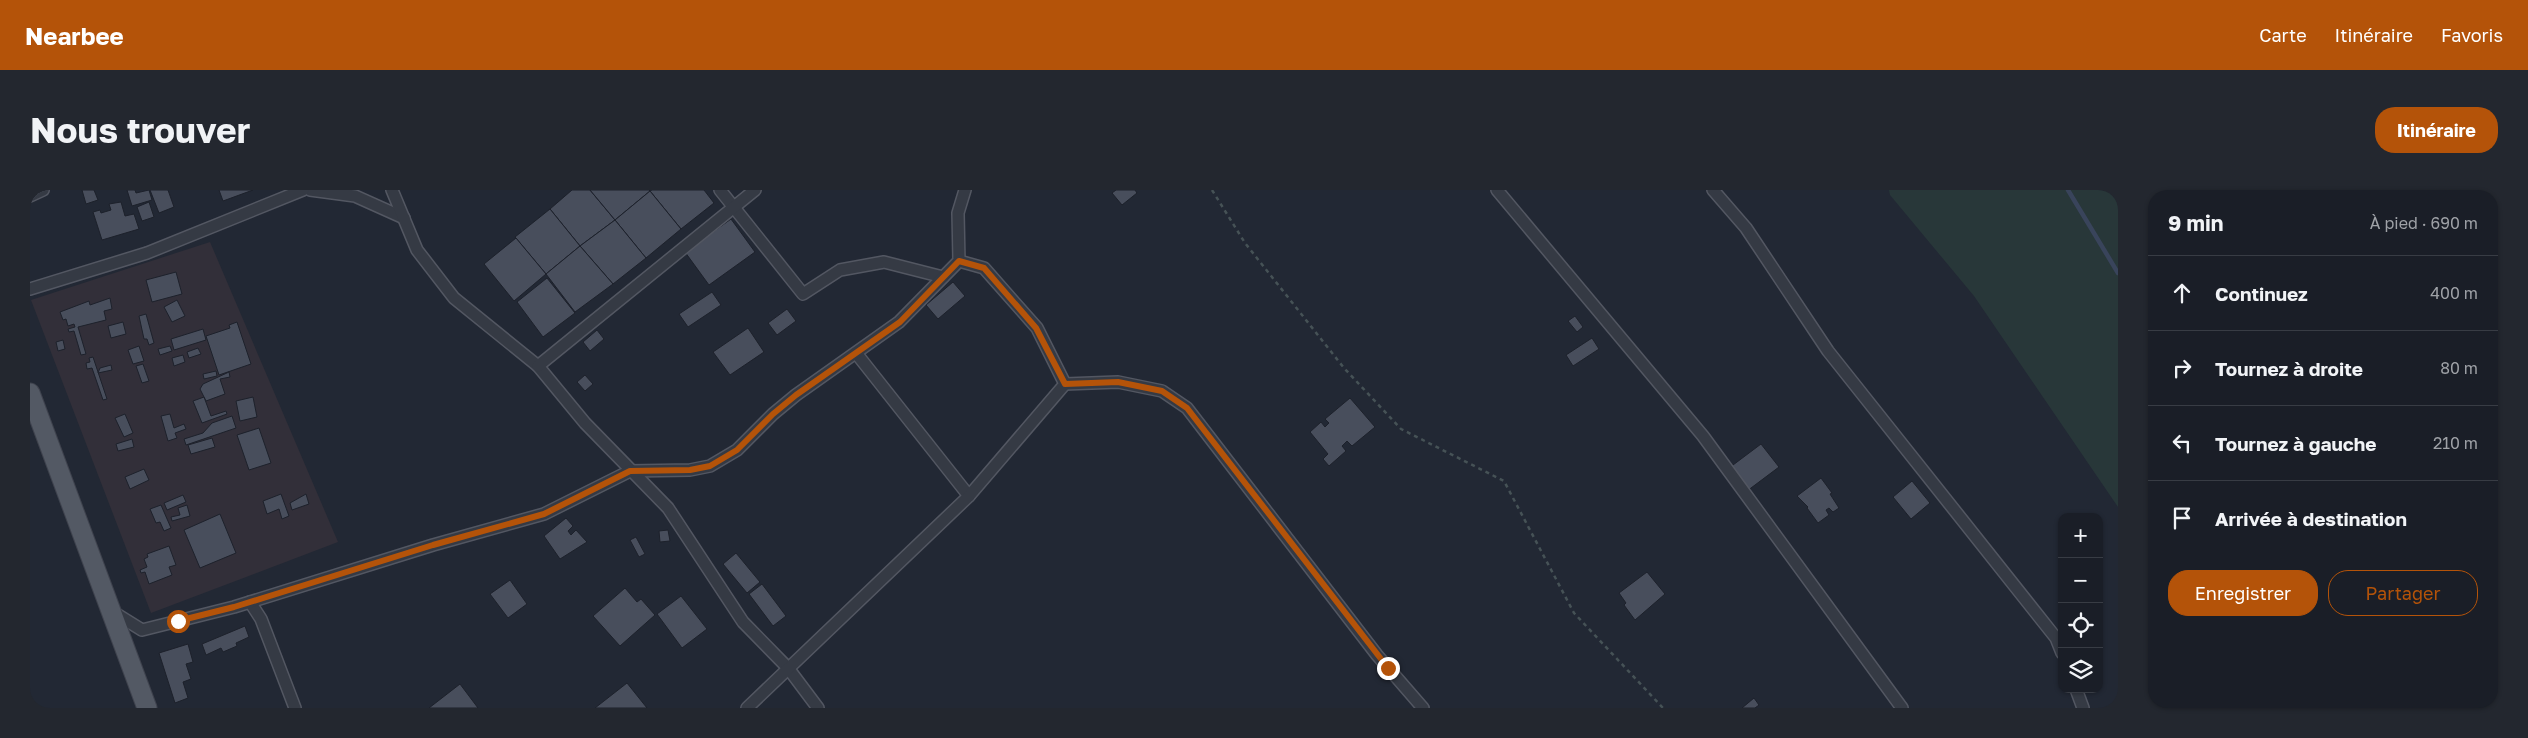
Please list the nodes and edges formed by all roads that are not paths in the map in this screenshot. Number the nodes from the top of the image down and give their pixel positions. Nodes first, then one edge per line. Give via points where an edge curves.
1 (43, 190) edge
2 (303, 190) edge
3 (310, 190) edge
4 (392, 190) edge
5 (720, 190) edge
6 (755, 190) edge
7 (965, 190) edge
8 (1497, 190) edge
9 (1714, 190) edge
10 (30, 196) edge
11 (733, 207) junction
12 (404, 218) junction
13 (959, 261) junction
14 (943, 277) junction
15 (30, 289) edge
16 (856, 353) junction
17 (538, 366) junction
18 (1065, 384) junction
19 (30, 392) edge
20 (630, 471) junction
21 (969, 496) junction
22 (250, 602) junction
23 (113, 612) junction
24 (2060, 648) edge
25 (788, 668) junction
26 (2077, 693) edge
27 (148, 708) edge
28 (296, 708) edge
29 (747, 708) edge
30 (818, 708) edge
31 (1422, 708) edge
32 (1902, 708) edge
33 (2083, 708) edge

1 - 10 street
2 - 15 street via 147,253
3 - 12 street via 356,196
4 - 12 street
5 - 11 street
6 - 11 street
7 - 13 street via 958,213
8 - 32 street via 1703,436
9 - 24 street via 1746,228 1828,351 2056,638
11 - 14 street via 803,294 840,270 884,262
11 - 17 street
12 - 17 street via 417,250 454,298
13 - 14 street
13 - 18 street via 984,268 1036,328
14 - 16 street via 900,322
16 - 20 street via 779,409 737,450 710,466 690,470
16 - 21 street
17 - 20 street
18 - 21 street
18 - 31 street via 1118,382 1162,391 1187,408
19 - 23 main road
20 - 22 street via 544,514
20 - 25 street via 668,508 743,622
21 - 25 street
22 - 23 street via 142,630
22 - 28 street via 261,619
23 - 27 main road
25 - 29 street
25 - 30 street
26 - 33 street

